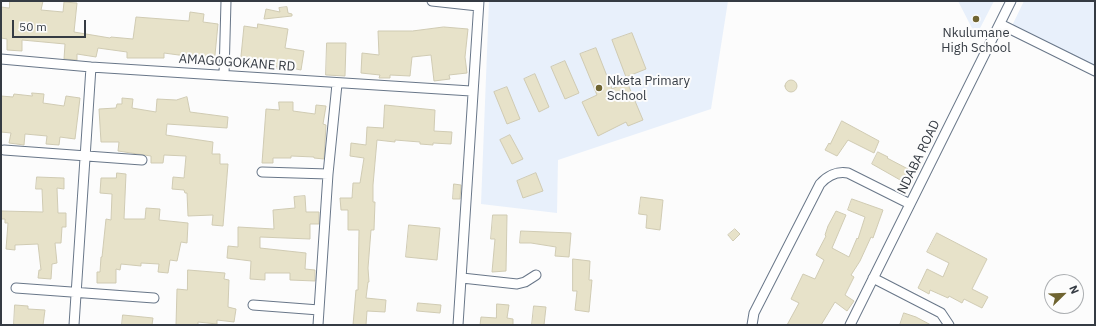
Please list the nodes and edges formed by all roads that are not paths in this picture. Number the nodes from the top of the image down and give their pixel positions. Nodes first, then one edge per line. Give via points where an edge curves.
1 (226, 1) edge
2 (432, 1) edge
3 (1011, 1) edge
4 (478, 4) edge
5 (1000, 24) junction
6 (1, 59) edge
7 (91, 67) junction
8 (1095, 71) edge
9 (224, 75) junction
10 (337, 84) junction
11 (471, 91) junction
12 (4, 150) dead end
13 (85, 156) junction
14 (142, 160) dead end
15 (262, 172) dead end
16 (328, 174) junction
17 (910, 204) junction
18 (536, 274) dead end
19 (462, 278) junction
20 (873, 278) junction
21 (16, 288) dead end
22 (77, 293) junction
23 (154, 298) dead end
24 (252, 304) dead end
25 (319, 310) junction
26 (74, 325) edge
27 (318, 325) edge
28 (458, 325) edge
29 (752, 325) edge
30 (850, 325) edge
31 (949, 325) edge

1 - 9 street
2 - 4 street
3 - 5 street, NDABA ROAD
4 - 11 street
5 - 8 street
5 - 17 street, NDABA ROAD
6 - 7 street, AMAGOGOKANE RD
7 - 9 street, AMAGOGOKANE RD
7 - 13 street
9 - 10 street, AMAGOGOKANE RD
10 - 11 street, AMAGOGOKANE RD
10 - 16 street
11 - 19 street
12 - 13 street
13 - 14 street
13 - 22 street
15 - 16 street
16 - 25 street
17 - 20 street, NDABA ROAD
17 - 29 street via 848,173 838,173 824,180 754,313
18 - 19 street via 517,284
19 - 28 street
20 - 30 street, NDABA ROAD
20 - 31 street via 941,313
21 - 22 street
22 - 23 street
22 - 26 street
24 - 25 street
25 - 27 street

